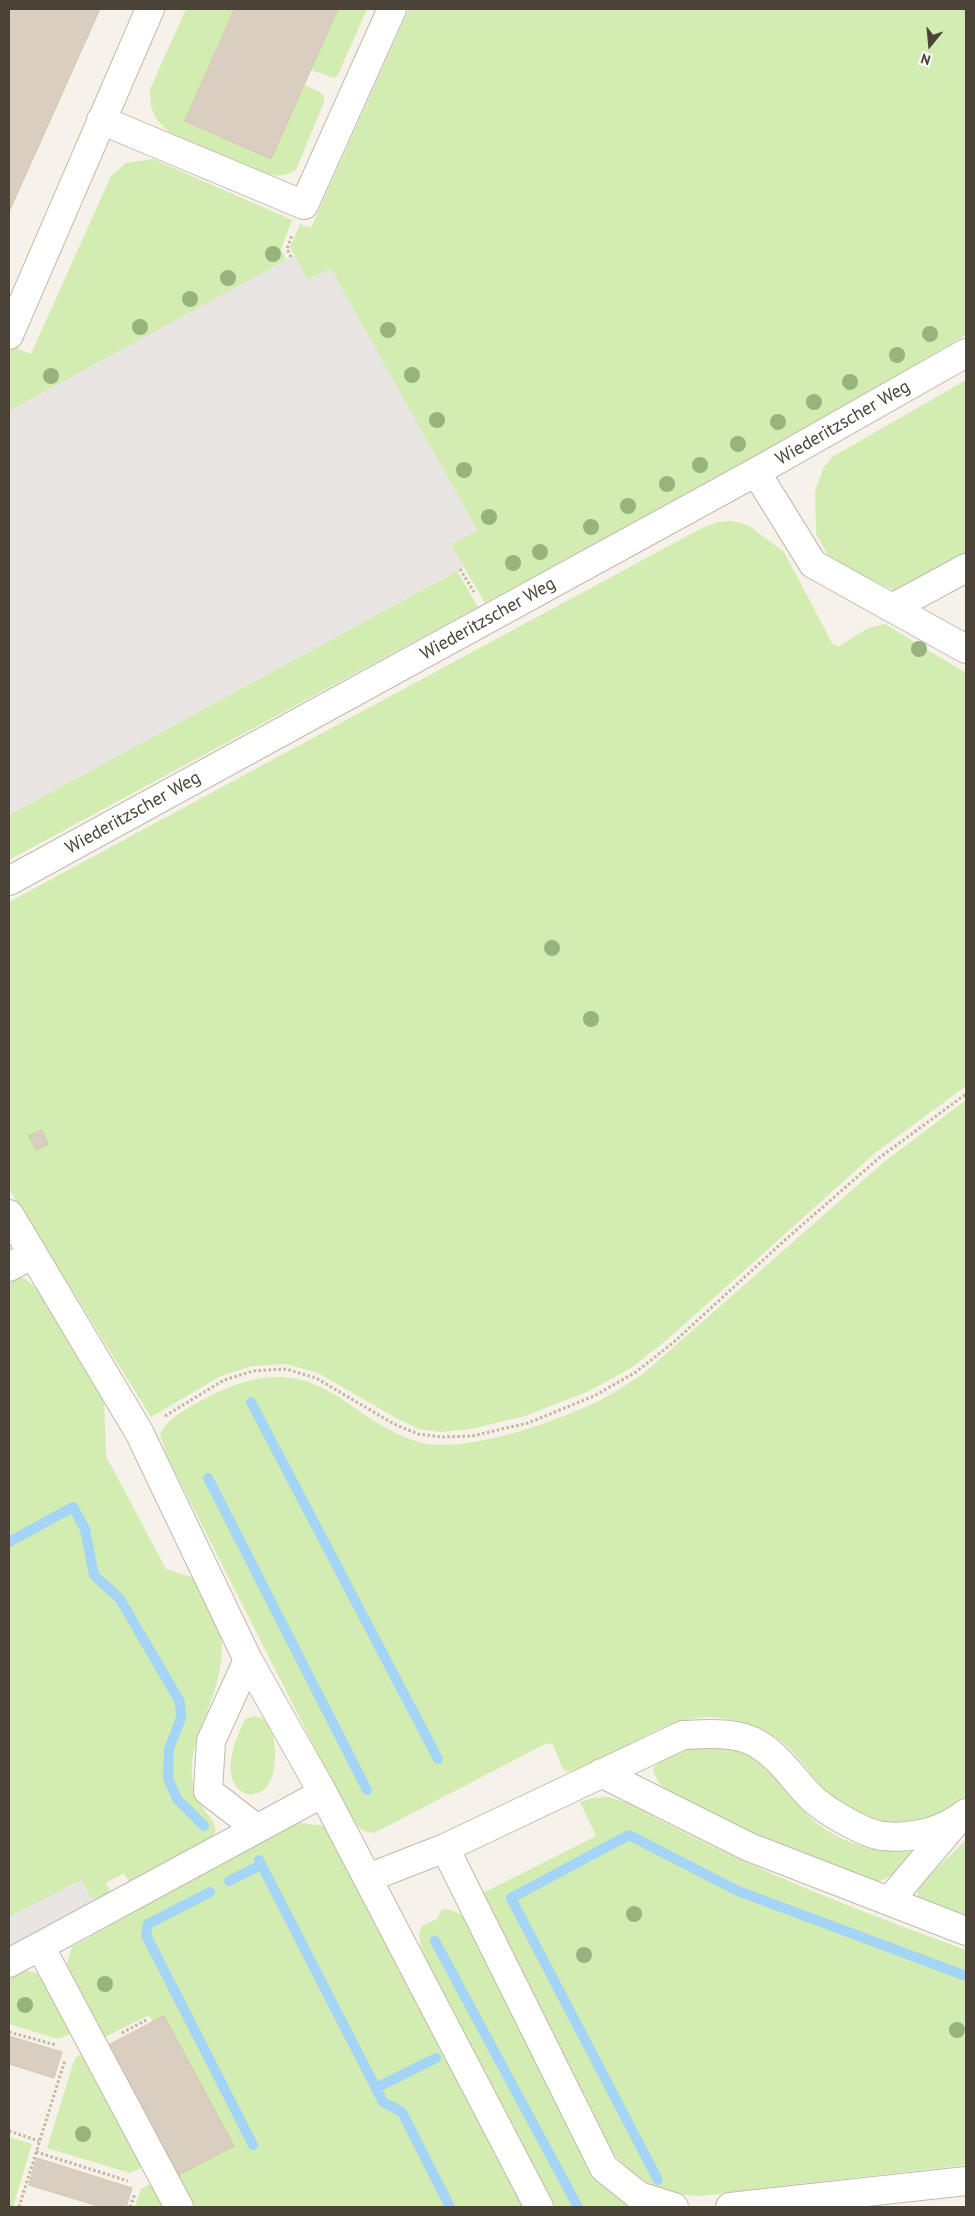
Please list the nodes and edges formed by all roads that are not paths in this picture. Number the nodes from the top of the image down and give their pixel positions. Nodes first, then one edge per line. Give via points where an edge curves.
1 (150, 9) edge
2 (392, 9) edge
3 (102, 120) junction
4 (9, 335) edge
5 (966, 353) edge
6 (756, 472) junction
7 (966, 568) edge
8 (892, 608) junction
9 (966, 649) edge
10 (9, 881) edge
11 (9, 1214) edge
12 (32, 1254) junction
13 (9, 1267) edge
14 (248, 1660) junction
15 (601, 1773) junction
16 (323, 1793) junction
17 (962, 1816) edge
18 (256, 1828) junction
19 (445, 1848) junction
20 (368, 1878) junction
21 (889, 1901) junction
22 (966, 1931) edge
23 (40, 1946) junction
24 (9, 1963) edge
25 (966, 2181) edge
26 (179, 2207) edge
27 (539, 2207) edge
28 (674, 2207) edge
29 (730, 2207) edge

1 - 3 lane
2 - 3 lane via 304,204
3 - 4 lane
5 - 6 lane, Wiederitzscher Weg
6 - 8 lane via 813,564
6 - 10 lane, Wiederitzscher Weg
7 - 8 lane
8 - 9 lane
11 - 12 lane
12 - 13 lane
12 - 14 lane via 139,1432
14 - 16 lane
14 - 18 lane via 211,1741 208,1792
15 - 17 lane via 683,1735 722,1733 756,1743 784,1764 814,1800 840,1819 882,1836 920,1835
15 - 19 lane
15 - 21 lane via 749,1847
16 - 18 lane
16 - 20 lane
17 - 21 lane
18 - 23 lane
19 - 20 lane
19 - 28 lane via 604,2168 638,2196
20 - 27 lane
21 - 22 lane
23 - 24 lane
23 - 26 lane via 79,2043
25 - 29 lane

